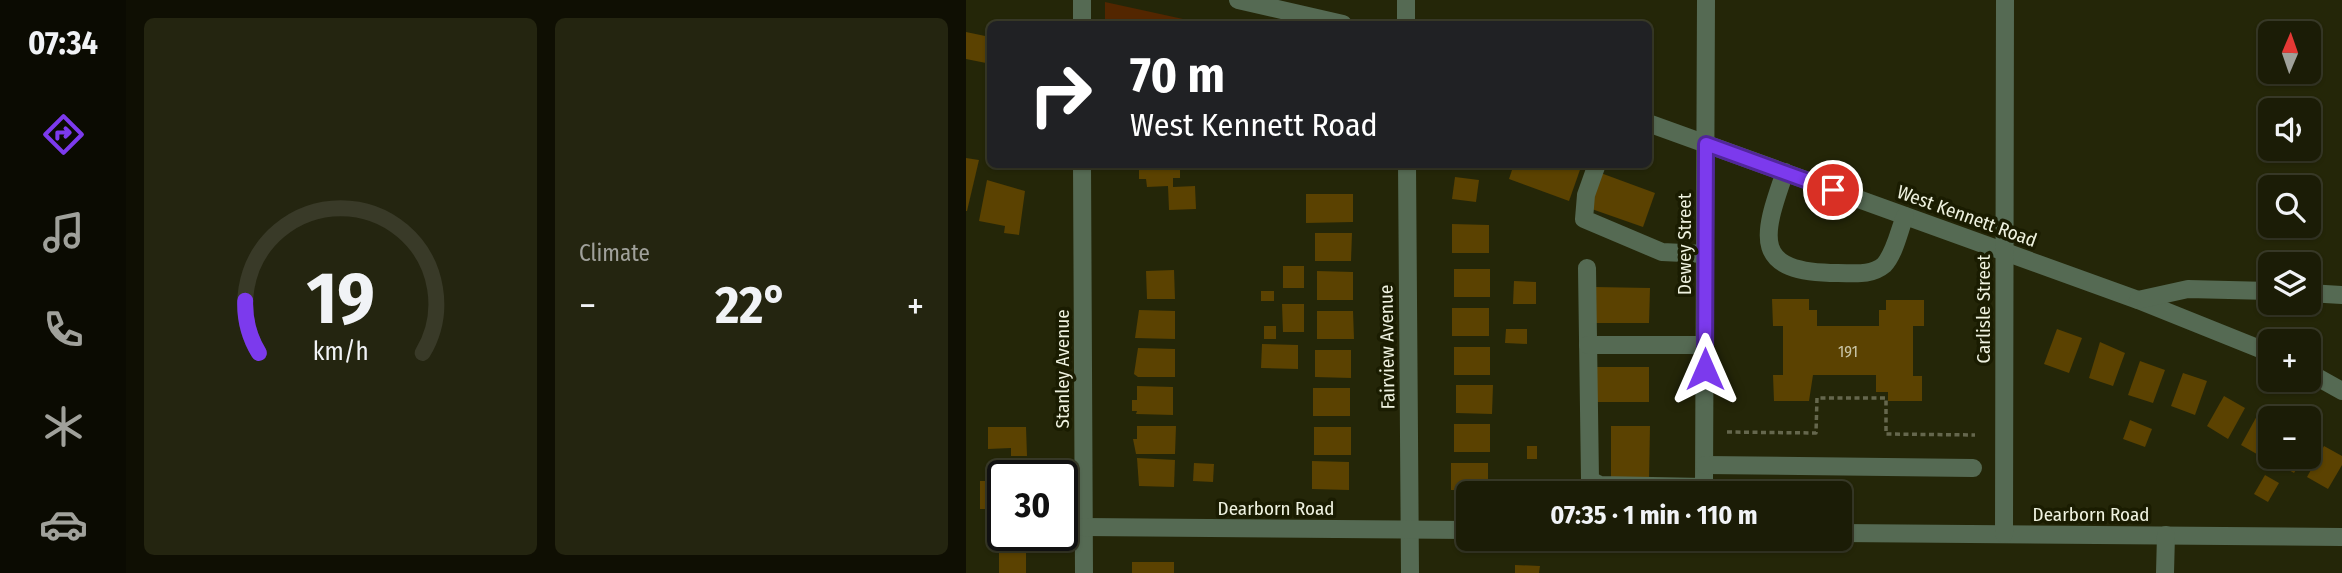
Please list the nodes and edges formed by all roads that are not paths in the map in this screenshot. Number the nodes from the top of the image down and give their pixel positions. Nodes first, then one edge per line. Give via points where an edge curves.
1 (1082, 0) edge
2 (1238, 0) edge
3 (1406, 0) edge
4 (1706, 0) edge
5 (2005, 0) edge
6 (1082, 21) edge
7 (1330, 21) edge
8 (1406, 21) edge
9 (1652, 124) edge
10 (1706, 144) junction
11 (1083, 168) edge
12 (1407, 168) edge
13 (1596, 168) edge
14 (1785, 172) junction
15 (1905, 216) junction
16 (2004, 252) junction
17 (1705, 254) junction
18 (1587, 268) dead end
19 (2258, 291) edge
20 (2321, 294) edge
21 (2342, 295) edge
22 (2138, 300) junction
23 (1588, 345) junction
24 (1705, 345) junction
25 (2258, 348) edge
26 (2321, 379) edge
27 (2342, 391) edge
28 (1705, 465) junction
29 (1973, 468) dead end
30 (1083, 527) junction
31 (1410, 530) junction
32 (1456, 530) edge
33 (1852, 533) edge
34 (2004, 534) junction
35 (2166, 535) junction
36 (2342, 537) edge
37 (1084, 573) edge
38 (1410, 573) edge
39 (2165, 573) edge

1 - 6 street
2 - 7 street
3 - 8 street
4 - 10 street, Dewey Street
5 - 16 street, Carlisle Street
9 - 10 street, West Kennett Road
10 - 14 street, West Kennett Road
10 - 17 street, Dewey Street
11 - 30 street, Stanley Avenue
12 - 31 street, Fairview Avenue
13 - 17 street via 1584,219 1662,253
14 - 15 street, West Kennett Road
14 - 15 street via 1768,234 1775,254 1795,271 1872,272 1887,260
15 - 16 street, West Kennett Road
16 - 22 street, West Kennett Road
16 - 34 street, Carlisle Street
17 - 24 street, Dewey Street
18 - 23 street
19 - 22 street via 2188,289
20 - 21 street
22 - 25 street, West Kennett Road
23 - 24 street
23 - 28 street, Dewey Street via 1590,480 1600,485 1704,487
24 - 28 street, Dewey Street
26 - 27 street
28 - 29 street
30 - 31 street, Dearborn Road
30 - 37 street, Stanley Avenue
31 - 32 street, Dearborn Road
31 - 38 street, Fairview Avenue
33 - 34 street, Dearborn Road
34 - 35 street, Dearborn Road
35 - 36 street, Dearborn Road
35 - 39 street

